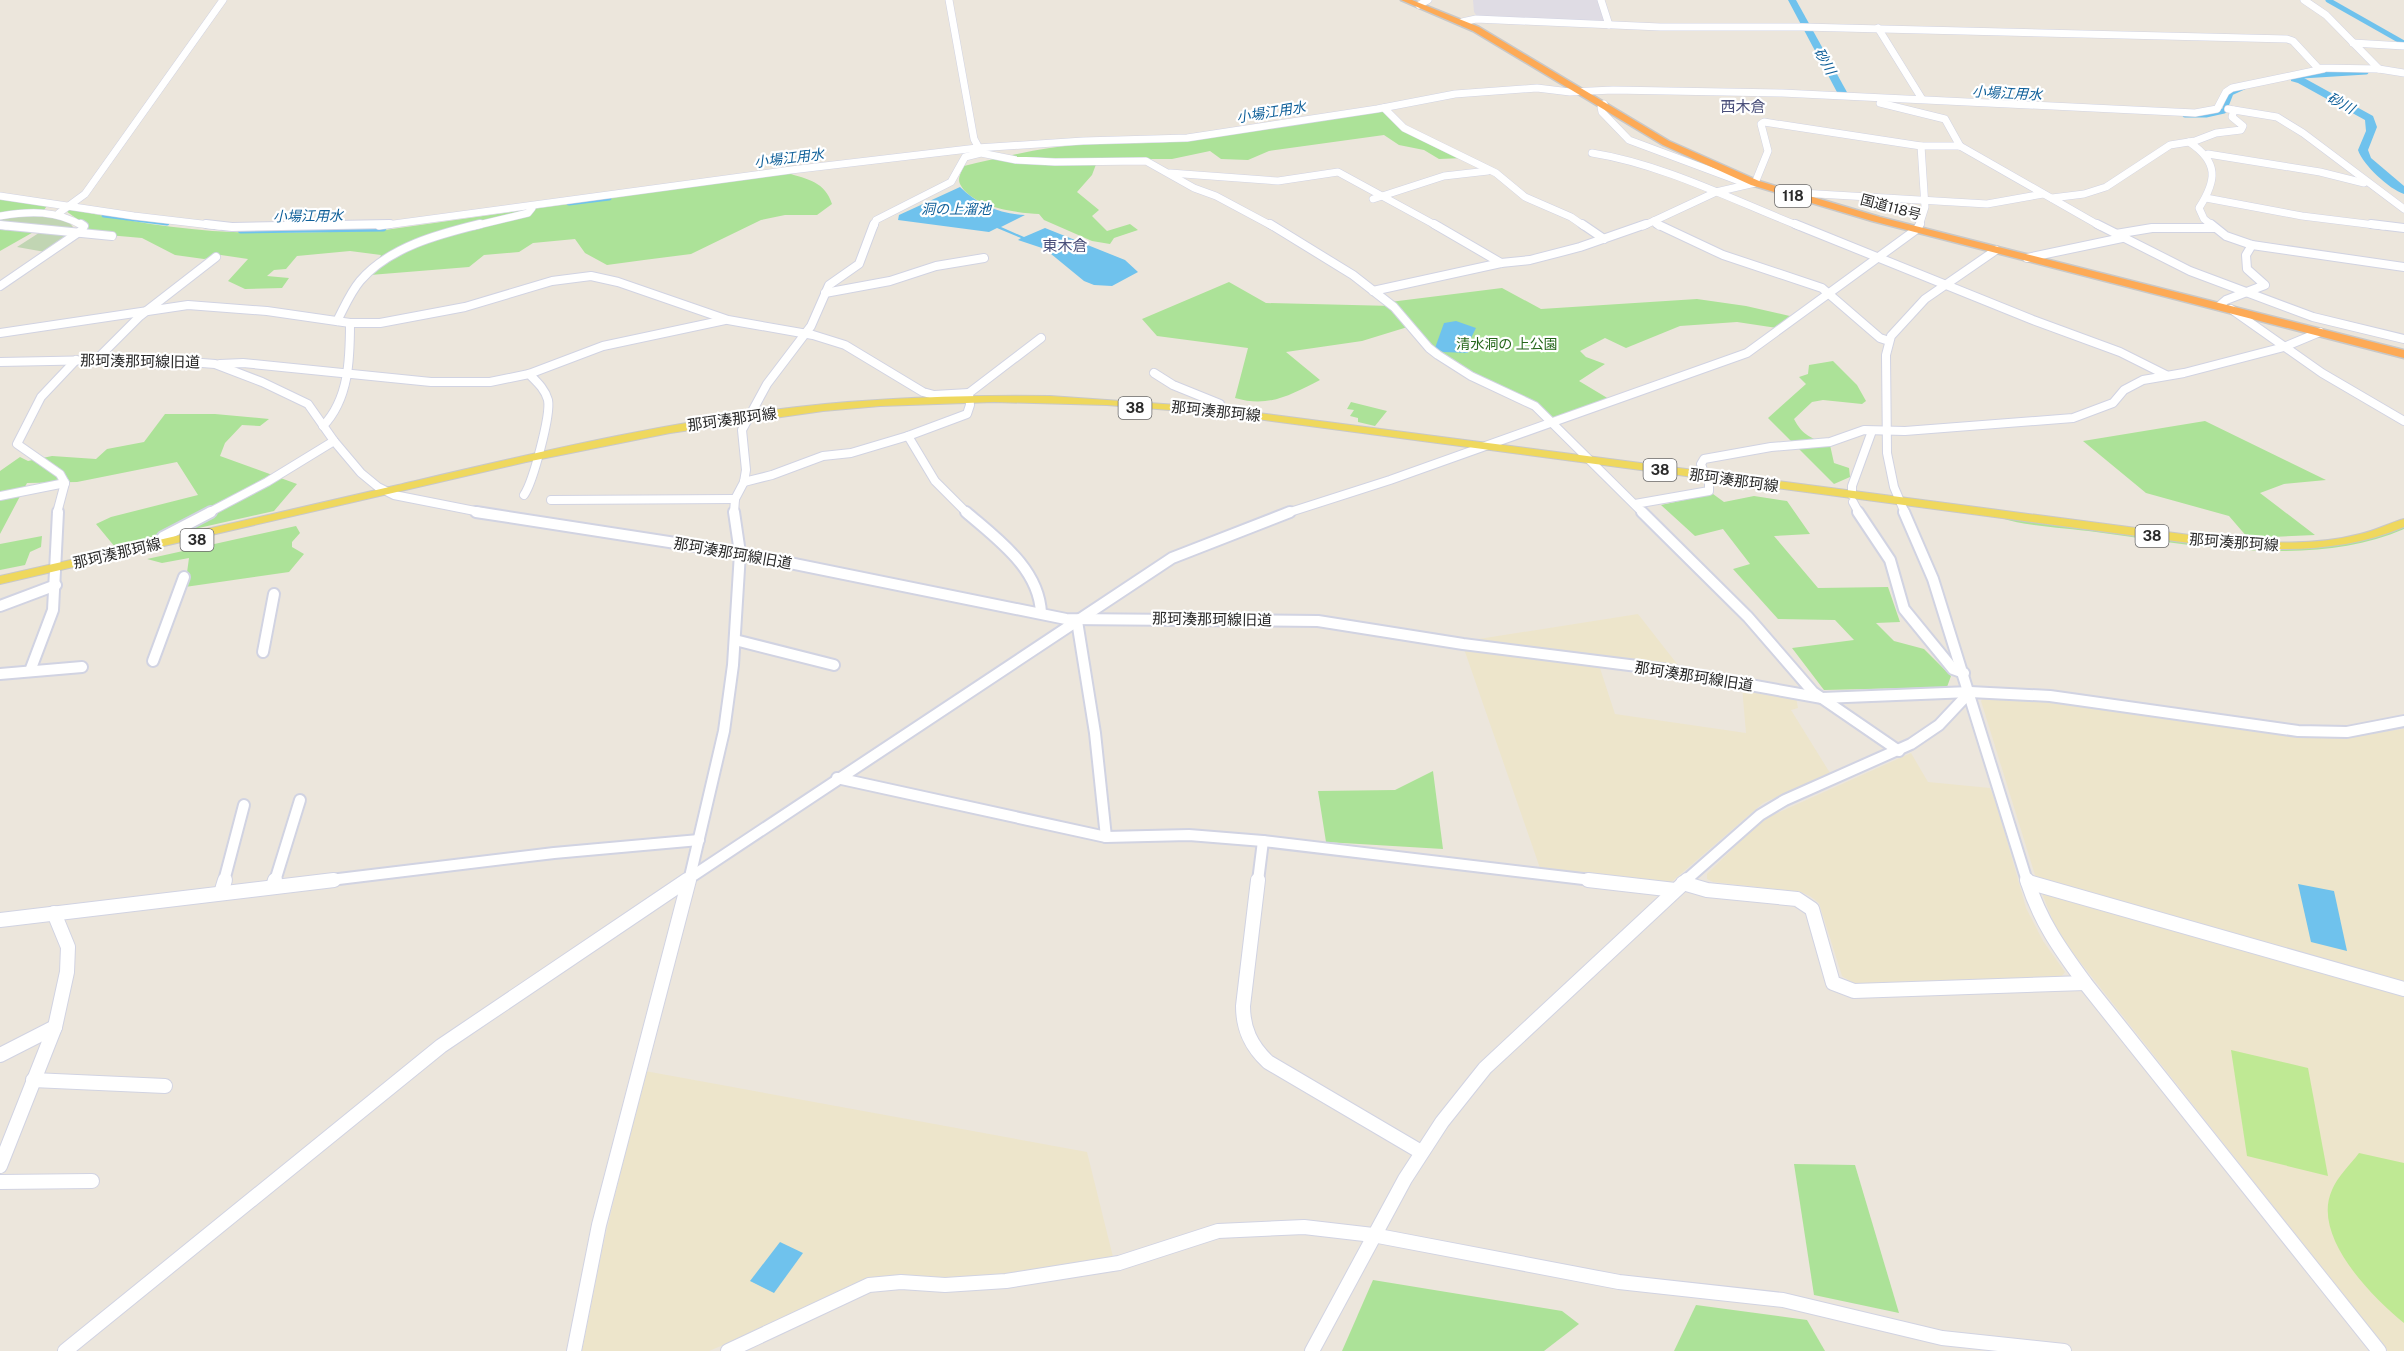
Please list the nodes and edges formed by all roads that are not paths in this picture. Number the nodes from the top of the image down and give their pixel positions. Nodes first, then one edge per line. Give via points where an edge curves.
1 (223, 0) edge
2 (949, 0) edge
3 (1406, 0) edge
4 (1428, 0) edge
5 (1601, 0) edge
6 (2304, 0) edge
7 (1419, 4) junction
8 (1462, 22) junction
9 (1609, 25) junction
10 (1878, 28) junction
11 (2354, 43) junction
12 (2404, 46) edge
13 (2323, 69) junction
14 (2379, 69) junction
15 (2404, 73) edge
16 (1582, 92) junction
17 (1863, 98) junction
18 (1922, 99) junction
19 (1604, 104) junction
20 (2222, 108) dead end
21 (1385, 109) junction
22 (2232, 110) junction
23 (2189, 142) junction
24 (1922, 146) junction
25 (1959, 146) junction
26 (979, 150) junction
27 (1592, 153) dead end
28 (2208, 154) junction
29 (1491, 171) junction
30 (1167, 173) junction
31 (1752, 184) junction
32 (2371, 185) junction
33 (1716, 192) junction
34 (1782, 192) junction
35 (2043, 194) junction
36 (1384, 195) junction
37 (0, 196) edge
38 (2052, 198) junction
39 (2206, 198) junction
40 (1373, 199) dead end
41 (1926, 201) junction
42 (532, 208) junction
43 (2404, 208) edge
44 (65, 209) junction
45 (0, 216) edge
46 (1654, 221) junction
47 (1, 225) edge
48 (2214, 228) junction
49 (2404, 228) edge
50 (1917, 229) junction
51 (77, 233) junction
52 (2119, 236) junction
53 (112, 237) dead end
54 (1604, 239) junction
55 (2252, 245) junction
56 (1996, 249) junction
57 (216, 257) dead end
58 (984, 258) dead end
59 (1880, 258) junction
60 (2027, 258) junction
61 (1501, 263) junction
62 (2404, 267) edge
63 (1946, 283) junction
64 (0, 286) edge
65 (1373, 291) junction
66 (825, 293) junction
67 (1829, 293) junction
68 (2246, 293) junction
69 (2225, 308) junction
70 (146, 313) junction
71 (728, 320) junction
72 (337, 321) junction
73 (350, 323) junction
74 (12, 332) junction
75 (2320, 332) junction
76 (0, 333) edge
77 (805, 334) junction
78 (1041, 338) dead end
79 (2404, 339) edge
80 (1888, 341) junction
81 (0, 342) edge
82 (2283, 347) junction
83 (2404, 354) edge
84 (97, 359) junction
85 (76, 360) junction
86 (0, 362) edge
87 (215, 364) junction
88 (345, 372) junction
89 (1154, 373) dead end
90 (529, 374) junction
91 (2166, 375) junction
92 (970, 399) junction
93 (1220, 411) junction
94 (747, 420) junction
95 (2404, 421) edge
96 (1552, 422) junction
97 (323, 426) junction
98 (1872, 431) junction
99 (1887, 431) junction
100 (908, 436) junction
101 (334, 441) junction
102 (1489, 446) junction
103 (1473, 450) junction
104 (537, 459) junction
105 (1593, 464) junction
106 (1707, 479) junction
107 (744, 482) junction
108 (64, 483) junction
109 (389, 493) junction
110 (524, 495) dead end
111 (0, 496) edge
112 (1852, 498) junction
113 (735, 499) junction
114 (551, 500) dead end
115 (1635, 504) junction
116 (1900, 505) junction
117 (2404, 522) edge
118 (2404, 532) edge
119 (158, 543) junction
120 (740, 553) junction
121 (55, 575) junction
122 (184, 577) dead end
123 (0, 580) edge
124 (0, 586) edge
125 (274, 594) dead end
126 (0, 606) edge
127 (1041, 614) junction
128 (1079, 620) junction
129 (735, 640) junction
130 (263, 652) dead end
131 (153, 662) dead end
132 (834, 665) dead end
133 (82, 667) dead end
134 (30, 671) junction
135 (1964, 673) junction
136 (0, 674) edge
137 (1970, 692) junction
138 (1822, 698) junction
139 (2404, 721) edge
140 (1899, 751) junction
141 (837, 778) junction
142 (300, 800) dead end
143 (244, 805) dead end
144 (1106, 837) junction
145 (699, 840) junction
146 (1263, 841) junction
147 (690, 877) junction
148 (2028, 882) junction
149 (1679, 886) junction
150 (273, 887) junction
151 (221, 893) junction
152 (54, 913) junction
153 (0, 920) edge
154 (2085, 983) junction
155 (2404, 989) edge
156 (55, 1027) junction
157 (0, 1055) edge
158 (33, 1080) junction
159 (165, 1086) dead end
160 (1421, 1152) junction
161 (0, 1166) edge
162 (92, 1181) dead end
163 (0, 1182) edge
164 (1373, 1235) junction
165 (65, 1351) edge
166 (574, 1351) edge
167 (728, 1351) edge
168 (1312, 1351) edge
169 (2064, 1351) edge
170 (2379, 1351) edge

1 - 44 street via 85,194
2 - 26 street
3 - 7 highway, 国道118号 / 118
4 - 7 street
5 - 9 street
6 - 11 street
7 - 8 highway, 国道118号 / 118
8 - 9 street via 1476,19
8 - 16 highway, 国道118号 / 118
9 - 10 street
10 - 13 street via 2287,39
10 - 18 street
11 - 12 street
11 - 14 street
13 - 14 street
13 - 18 street via 2232,88 2217,109 2195,113
14 - 15 street
16 - 17 street via 1681,91
16 - 19 highway, 国道118号 / 118
16 - 21 street via 1537,88 1464,93
17 - 18 street
17 - 25 street via 1945,119
19 - 31 highway, 国道118号 / 118 via 1666,142
19 - 31 street via 1602,112 1629,140
20 - 22 street
21 - 26 street via 1187,138
21 - 29 street via 1418,136
22 - 23 street via 2232,117 2243,128
22 - 32 street via 2277,117
23 - 28 street
23 - 38 street via 2170,145 2106,188
24 - 25 street
24 - 31 street via 1764,122 1761,130 1768,152
24 - 41 street via 1920,167
25 - 35 street
26 - 30 street via 1016,160 1146,161
26 - 42 street via 791,170
26 - 66 street via 961,161 951,183 876,220 859,264 831,283
27 - 33 street via 1639,162
28 - 32 street via 2320,172
28 - 39 street via 2213,182
29 - 36 street via 1443,176
29 - 54 street via 1525,197 1570,217
30 - 36 street via 1278,181 1338,172
30 - 65 street via 1268,222
31 - 33 street
31 - 34 highway, 国道118号 / 118
32 - 43 street
33 - 46 street
33 - 59 street
34 - 41 street
34 - 50 highway, 国道118号 / 118
35 - 38 street
35 - 41 street via 1995,204
36 - 40 street
36 - 61 street
37 - 44 street
38 - 52 street
39 - 48 street via 2199,208
39 - 49 street via 2302,216
41 - 50 street
42 - 44 street via 395,225 271,228 232,228
42 - 72 street via 528,213 435,237 391,255 363,278
44 - 45 street
44 - 51 street via 84,226
46 - 54 street
46 - 67 street via 1723,255
47 - 51 street
48 - 52 street via 2147,227
48 - 55 street
50 - 56 highway, 国道118号 / 118
50 - 59 street
51 - 53 street
51 - 64 street
52 - 60 street
52 - 68 street
54 - 61 street via 1530,260
55 - 62 street
55 - 68 street via 2246,255 2247,268 2265,285
56 - 60 highway, 国道118号 / 118
56 - 63 street
57 - 70 street
58 - 66 street
59 - 63 street
59 - 67 street
60 - 69 highway, 国道118号 / 118
61 - 65 street
63 - 80 street via 1902,322
63 - 91 street via 2120,352
65 - 96 street via 1394,307 1438,355 1471,376 1535,406
66 - 77 street
67 - 80 street
67 - 96 street via 1747,353
68 - 69 street via 2226,300
68 - 79 street via 2313,317
69 - 75 highway, 国道118号 / 118
69 - 82 street
70 - 72 street via 209,305
70 - 74 street
70 - 84 street
71 - 73 street via 591,276 552,282 425,317
71 - 77 street
71 - 90 street via 603,346
72 - 73 street
73 - 88 street via 350,359
74 - 76 street
74 - 81 street
75 - 82 street
75 - 83 highway, 国道118号 / 118
77 - 92 street via 851,347 923,392
77 - 94 street via 767,384
78 - 92 street
80 - 99 street
82 - 91 street
82 - 95 street
84 - 85 street, 那珂湊那珂線旧道
84 - 87 street, 那珂湊那珂線旧道
85 - 86 street, 那珂湊那珂線旧道
85 - 108 street via 41,397 17,444 60,474
87 - 88 street
87 - 97 street, 那珂湊那珂線旧道 via 308,404
88 - 90 street via 467,383 505,381
88 - 97 street via 335,411
89 - 93 street via 1173,385 1214,400 1220,404
90 - 104 street via 542,384 549,404 548,423
91 - 99 street via 2134,383 2113,403 2073,418
92 - 93 main road, 那珂湊那珂線 / 38 via 1101,401
92 - 94 main road, 那珂湊那珂線 / 38
92 - 100 street via 966,414
92 - 103 main road, 那珂湊那珂線 / 38 via 1167,411
93 - 102 main road, 那珂湊那珂線 / 38
94 - 104 main road, 那珂湊那珂線 / 38 via 657,430
94 - 107 street via 741,434
96 - 102 street
96 - 105 street
97 - 101 street, 那珂湊那珂線旧道
98 - 99 street
98 - 106 street via 1830,442 1704,459 1701,464
98 - 112 street via 1852,486
99 - 116 street via 1888,468
100 - 107 street via 850,453 823,456
100 - 127 street via 940,488 1000,541 1031,578 1039,593
101 - 109 street, 那珂湊那珂線旧道 via 361,473
101 - 119 street
102 - 103 street
102 - 105 main road, 那珂湊那珂線 / 38
103 - 105 main road, 那珂湊那珂線 / 38
103 - 128 street via 1310,504 1172,558
104 - 109 main road, 那珂湊那珂線 / 38
104 - 110 street
105 - 106 main road, 那珂湊那珂線 / 38
105 - 115 street
106 - 112 main road, 那珂湊那珂線 / 38
106 - 115 street via 1709,491
107 - 113 street
108 - 111 street
108 - 121 street via 57,514
109 - 119 main road, 那珂湊那珂線 / 38
109 - 120 street, 那珂湊那珂線旧道 via 452,508
109 - 121 main road, 那珂湊那珂線 / 38
112 - 116 main road, 那珂湊那珂線 / 38
112 - 135 street via 1890,560 1904,609 1953,669
113 - 114 street
113 - 120 street
115 - 138 street via 1748,616
116 - 117 main road, 那珂湊那珂線 / 38 via 2247,545 2341,541
116 - 118 main road, 那珂湊那珂線 / 38 via 2144,541 2242,551 2335,549
116 - 135 street via 1933,579
119 - 121 main road, 那珂湊那珂線 / 38
120 - 127 street, 那珂湊那珂線旧道
120 - 129 street
121 - 123 main road, 那珂湊那珂線 / 38
121 - 124 main road, 那珂湊那珂線 / 38
121 - 126 street
121 - 134 street via 53,610
122 - 131 street
125 - 130 street
127 - 128 street, 那珂湊那珂線旧道
128 - 138 street, 那珂湊那珂線旧道 via 1318,621 1661,669
128 - 141 street
128 - 144 street
129 - 132 street
129 - 145 street via 724,731
133 - 134 street
134 - 136 street
135 - 137 street
137 - 138 street, 那珂湊那珂線旧道
137 - 139 street, 那珂湊那珂線旧道 via 2050,696 2298,731 2347,732
137 - 140 street via 1939,725
137 - 148 street
138 - 140 street
140 - 149 street via 1771,807
141 - 144 street
141 - 147 street
142 - 150 street
143 - 151 street
144 - 146 street via 1189,835
145 - 147 street
145 - 150 street
146 - 149 street
146 - 160 street via 1243,1006 1250,1041 1268,1062
147 - 165 street via 441,1046
147 - 166 street via 599,1225
148 - 154 street via 2039,916
148 - 155 street
149 - 154 street via 1806,903 1812,909 1833,982 1845,989
149 - 160 street via 1485,1068
150 - 151 street
151 - 152 street
152 - 153 street
152 - 156 street via 68,947 67,972
154 - 170 street
156 - 157 street
156 - 158 street
158 - 159 street
158 - 161 street
160 - 164 street
162 - 163 street
164 - 167 street via 1304,1227 1218,1231 1119,1263 1044,1276 978,1285 869,1285
164 - 168 street
164 - 169 street via 1619,1282 1783,1300 1942,1338

